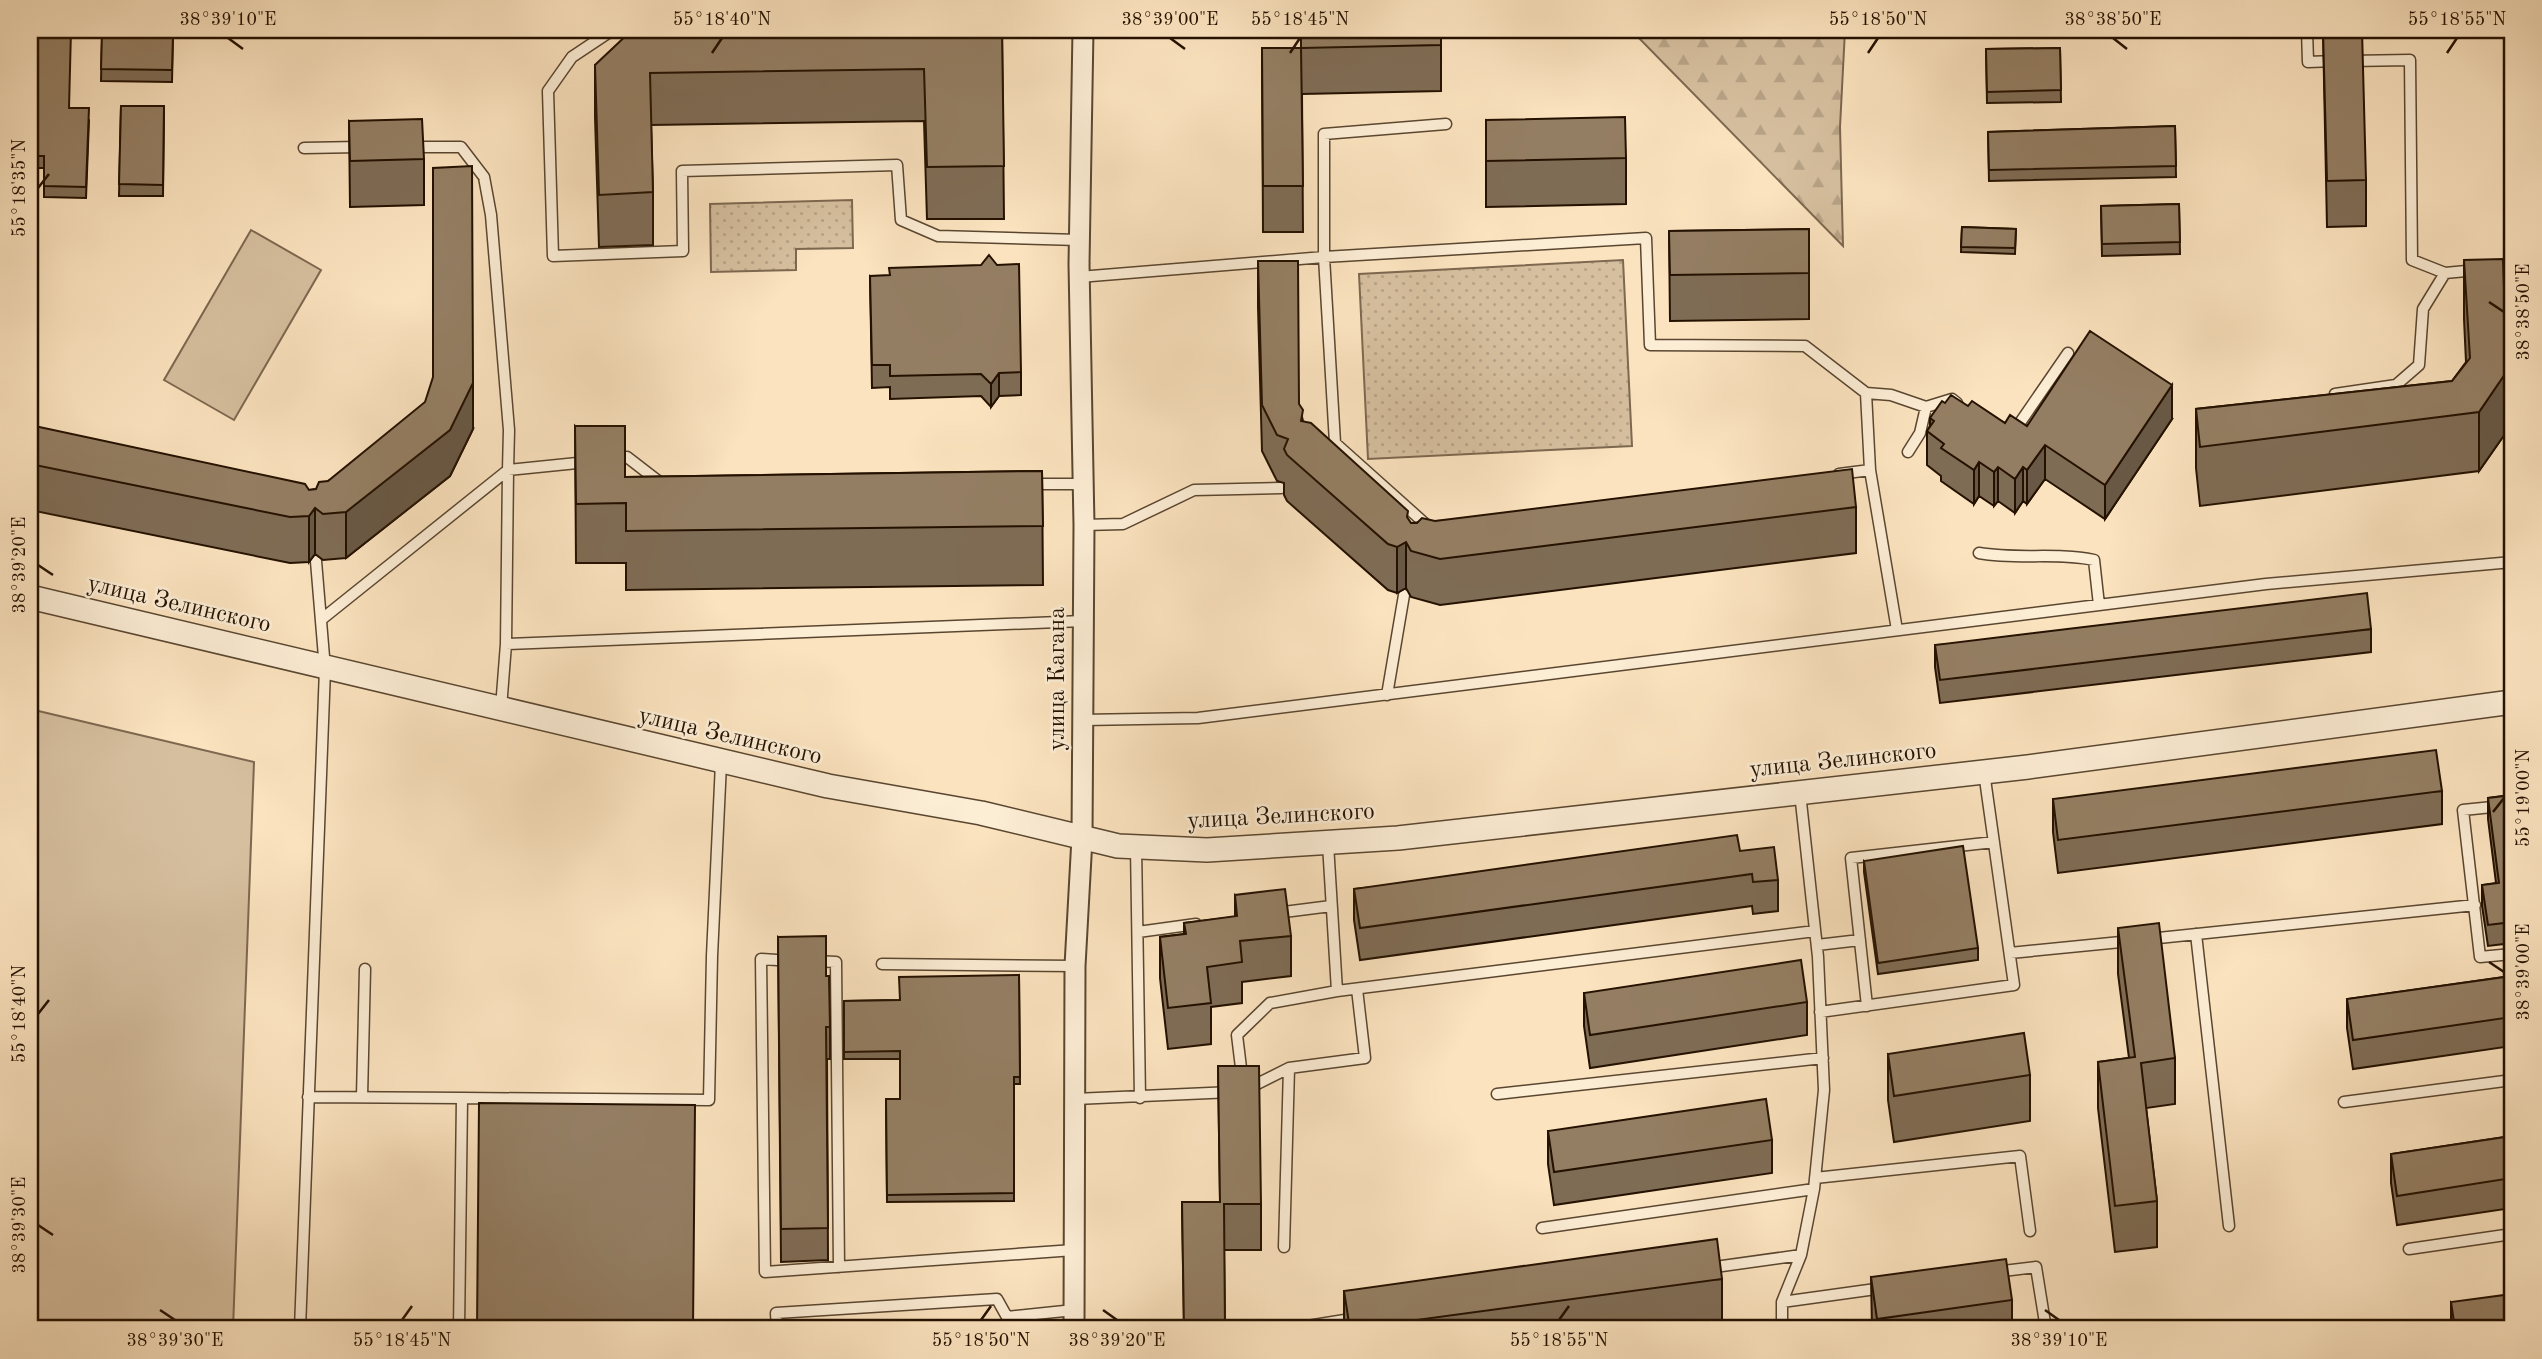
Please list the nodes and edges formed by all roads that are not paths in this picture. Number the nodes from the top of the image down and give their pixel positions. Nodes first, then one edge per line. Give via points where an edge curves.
1 (628, 30) edge
2 (1063, 30) edge
3 (1083, 30) edge
4 (2307, 30) edge
5 (984, 32) edge
6 (1446, 124) dead end
7 (369, 147) edge
8 (396, 147) edge
9 (304, 148) dead end
10 (1079, 240) junction
11 (1324, 257) junction
12 (2512, 267) edge
13 (2445, 273) junction
14 (1079, 277) junction
15 (2068, 353) dead end
16 (1866, 393) junction
17 (2328, 395) edge
18 (1926, 407) junction
19 (1964, 407) edge
20 (2010, 439) edge
21 (1335, 443) junction
22 (1326, 450) edge
23 (1908, 452) dead end
24 (508, 470) junction
25 (1870, 470) junction
26 (1829, 475) edge
27 (1084, 484) junction
28 (1027, 485) edge
29 (1281, 488) edge
30 (670, 490) edge
31 (1084, 525) junction
32 (1445, 528) edge
33 (1431, 530) junction
34 (1425, 541) edge
35 (1979, 552) dead end
36 (316, 561) dead end
37 (2512, 562) edge
38 (1404, 595) dead end
39 (30, 597) edge
40 (2099, 605) junction
41 (322, 619) junction
42 (1083, 621) junction
43 (1897, 630) junction
44 (506, 645) junction
45 (325, 669) junction
46 (1387, 695) junction
47 (2512, 702) edge
48 (501, 711) junction
49 (1082, 720) junction
50 (721, 763) junction
51 (1984, 772) junction
52 (1800, 792) junction
53 (2512, 805) edge
54 (1082, 838) junction
55 (1994, 842) junction
56 (1328, 843) junction
57 (1136, 845) junction
58 (2475, 905) junction
59 (1331, 906) junction
60 (1262, 915) edge
61 (1207, 923) edge
62 (1815, 931) junction
63 (1138, 932) junction
64 (2196, 934) junction
65 (1860, 940) junction
66 (1816, 945) junction
67 (2010, 953) junction
68 (2512, 954) edge
69 (883, 964) dead end
70 (1075, 966) junction
71 (365, 969) dead end
72 (1357, 989) junction
73 (1338, 991) junction
74 (1867, 1006) junction
75 (1820, 1012) junction
76 (1822, 1058) junction
77 (1289, 1068) junction
78 (2512, 1080) edge
79 (1243, 1091) junction
80 (1497, 1094) dead end
81 (309, 1097) junction
82 (362, 1097) junction
83 (462, 1098) junction
84 (1140, 1098) junction
85 (1075, 1099) junction
86 (2344, 1102) dead end
87 (1815, 1178) junction
88 (1814, 1189) junction
89 (2229, 1226) dead end
90 (1542, 1228) dead end
91 (2030, 1231) dead end
92 (2512, 1234) edge
93 (1284, 1247) dead end
94 (2409, 1249) dead end
95 (1074, 1251) junction
96 (1801, 1255) junction
97 (839, 1267) junction
98 (1690, 1270) edge
99 (1983, 1274) edge
100 (1889, 1287) edge
101 (1783, 1302) junction
102 (1372, 1316) edge
103 (1007, 1317) junction
104 (1074, 1320) edge
105 (300, 1329) edge
106 (459, 1329) edge
107 (776, 1329) edge
108 (1007, 1329) edge
109 (1289, 1329) edge
110 (1782, 1329) edge
111 (2046, 1329) edge

1 - 10 lane via 608,33 572,57 548,91 553,256 683,251 682,171 695,170 897,165 901,220 938,236
2 - 5 lane
3 - 10 street, улица Кагана
4 - 13 lane via 2308,62 2410,60 2412,260
6 - 11 lane via 1324,134
7 - 9 lane
8 - 24 lane via 461,147 484,177 509,430
10 - 14 street, улица Кагана
11 - 14 lane
11 - 16 lane via 1646,238 1650,345 1805,346
11 - 21 lane
12 - 13 lane
13 - 17 lane via 2423,309 2419,365 2396,386
14 - 27 street, улица Кагана
15 - 20 lane
16 - 18 lane via 1891,395
16 - 25 lane
18 - 19 lane via 1952,399
18 - 23 lane via 1920,433
21 - 22 lane
21 - 33 lane
24 - 30 lane via 627,457
24 - 41 lane
24 - 44 lane
25 - 26 lane
25 - 43 lane
27 - 28 lane
27 - 31 street, улица Кагана
29 - 31 lane via 1194,490 1123,523
31 - 42 street, улица Кагана
32 - 33 lane
33 - 34 lane
35 - 40 lane via 2005,557 2067,554 2094,560
36 - 41 lane
37 - 40 lane via 2266,584
38 - 46 lane
39 - 45 street, улица Зелинского
40 - 43 lane
41 - 45 lane
42 - 44 lane
42 - 49 street, улица Кагана
43 - 46 lane
44 - 48 lane
45 - 48 street, улица Зелинского
45 - 81 lane
46 - 49 lane via 1198,718
47 - 51 street, улица Зелинского
48 - 50 street, улица Зелинского
49 - 54 street, улица Кагана
50 - 54 street, улица Зелинского via 981,813
50 - 83 lane via 709,1100
51 - 52 street, улица Зелинского
51 - 55 lane
52 - 56 street, улица Зелинского
52 - 62 lane
53 - 58 lane via 2463,810
54 - 57 street, улица Зелинского
54 - 70 street, улица Кагана
55 - 65 lane via 1851,858
55 - 67 lane
56 - 57 street, улица Зелинского via 1225,850
56 - 59 lane
57 - 63 lane
58 - 64 lane
58 - 68 lane via 2480,957
59 - 60 lane
59 - 73 lane
61 - 63 lane
62 - 66 lane
62 - 72 lane
63 - 84 lane
64 - 67 lane
64 - 89 lane
65 - 66 lane
65 - 74 lane
66 - 75 lane
67 - 74 lane via 2014,985
69 - 70 lane
70 - 85 street, улица Кагана
71 - 82 lane
72 - 73 lane
72 - 77 lane via 1365,1058
73 - 79 lane via 1270,1003 1237,1035
74 - 75 lane
75 - 76 lane
76 - 80 lane
76 - 87 lane via 1824,1090
77 - 79 lane
77 - 93 lane
78 - 86 lane
79 - 84 lane
81 - 82 lane
81 - 105 lane
82 - 83 lane
83 - 106 lane
84 - 85 lane
85 - 95 street, улица Кагана
87 - 88 lane
87 - 91 lane via 2020,1156
88 - 90 lane
88 - 96 lane
92 - 94 lane
95 - 97 lane
95 - 104 street, улица Кагана
96 - 98 lane
96 - 101 lane
97 - 97 lane via 765,1272 761,959 836,962
99 - 111 lane via 2036,1267
100 - 101 lane
101 - 110 lane
102 - 109 lane
103 - 104 lane
103 - 107 lane via 997,1299 776,1313
103 - 108 lane

